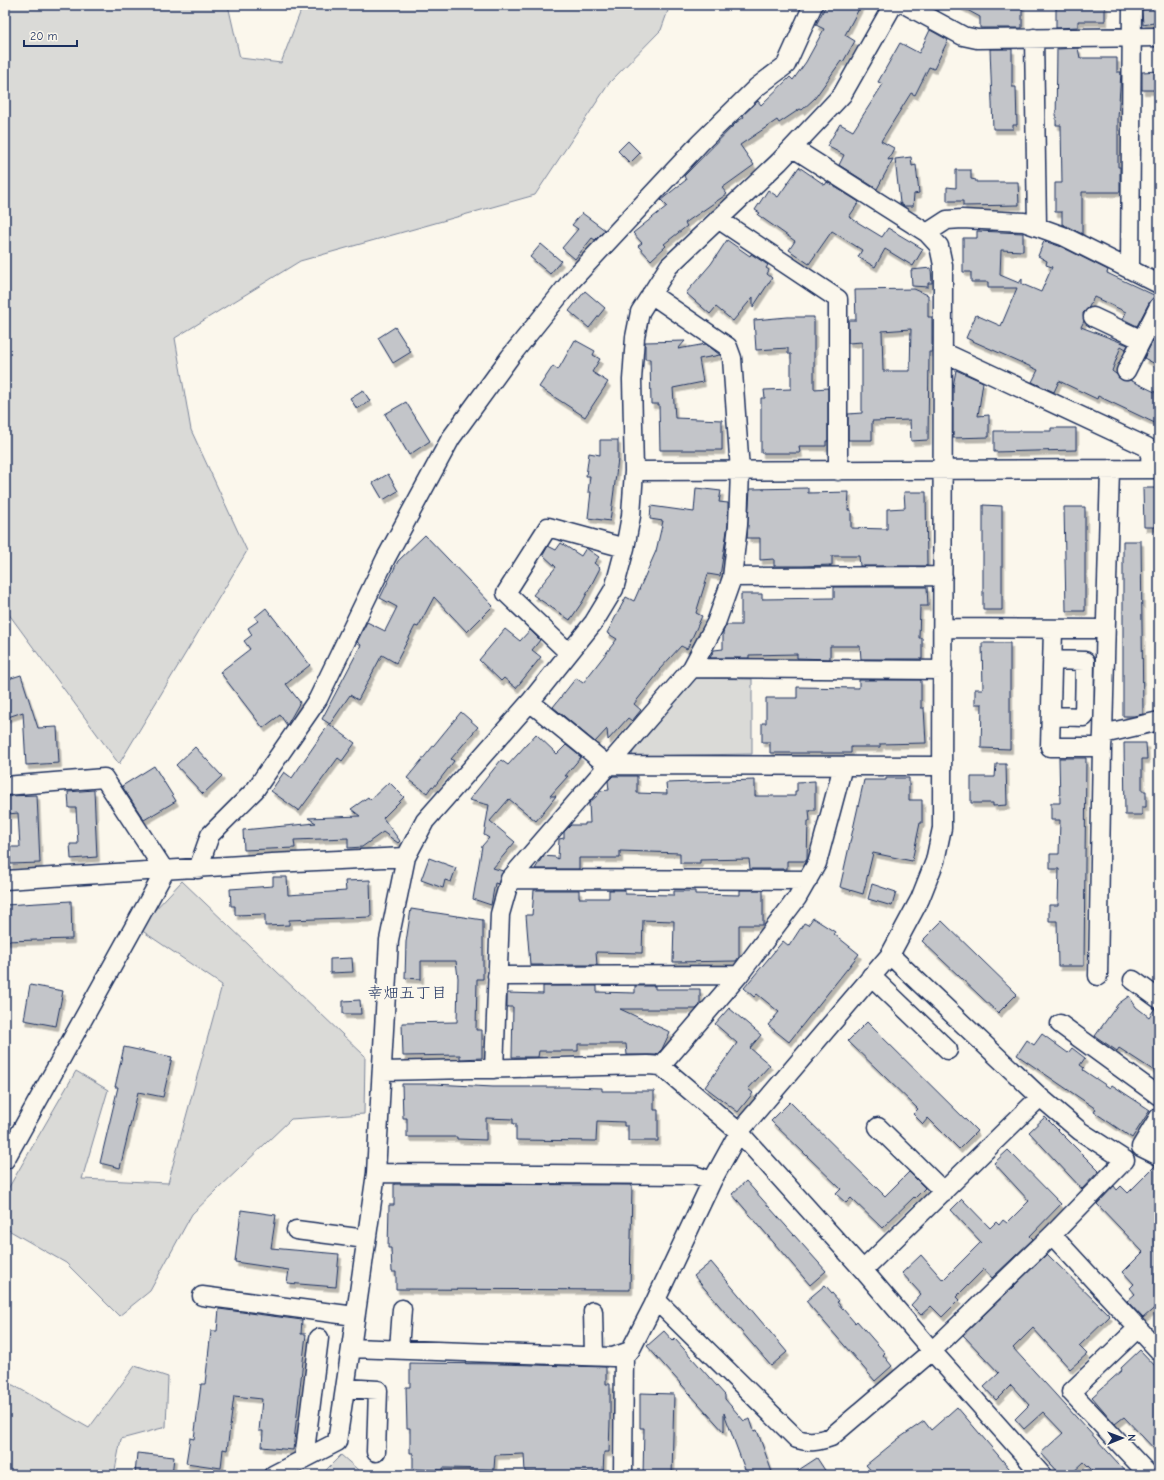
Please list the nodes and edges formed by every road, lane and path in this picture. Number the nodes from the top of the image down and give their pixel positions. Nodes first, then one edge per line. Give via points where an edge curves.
1 (813, 5) edge
2 (893, 5) edge
3 (906, 5) edge
4 (1132, 5) edge
5 (1130, 37) junction
6 (1159, 37) edge
7 (1034, 38) junction
8 (793, 148) junction
9 (718, 219) junction
10 (1037, 226) junction
11 (927, 233) junction
12 (1130, 269) junction
13 (1159, 284) edge
14 (651, 294) junction
15 (1159, 306) edge
16 (1094, 317) dead end
17 (1142, 340) junction
18 (943, 352) junction
19 (1126, 371) dead end
20 (1110, 469) junction
21 (1155, 469) edge
22 (634, 471) junction
23 (740, 471) junction
24 (838, 471) junction
25 (943, 471) junction
26 (625, 548) junction
27 (943, 576) junction
28 (732, 578) junction
29 (943, 628) junction
30 (1053, 629) junction
31 (1105, 629) junction
32 (569, 652) junction
33 (1052, 660) junction
34 (692, 668) junction
35 (943, 670) junction
36 (1084, 691) junction
37 (1104, 692) junction
38 (530, 702) junction
39 (1051, 716) junction
40 (1159, 721) edge
41 (1102, 741) junction
42 (607, 765) junction
43 (843, 766) junction
44 (942, 766) junction
45 (5, 786) edge
46 (406, 857) junction
47 (198, 869) junction
48 (165, 871) junction
49 (510, 879) junction
50 (5, 880) edge
51 (808, 880) junction
52 (890, 955) junction
53 (739, 975) junction
54 (497, 976) junction
55 (871, 976) junction
56 (1098, 976) dead end
57 (1134, 980) dead end
58 (1159, 999) edge
59 (1060, 1024) dead end
60 (948, 1050) dead end
61 (661, 1066) junction
62 (494, 1069) junction
63 (382, 1071) junction
64 (1040, 1096) junction
65 (1159, 1096) edge
66 (1159, 1117) edge
67 (878, 1127) dead end
68 (739, 1132) junction
69 (1159, 1156) edge
70 (5, 1160) edge
71 (376, 1173) junction
72 (712, 1181) junction
73 (944, 1192) junction
74 (296, 1230) dead end
75 (1052, 1235) junction
76 (366, 1240) junction
77 (863, 1270) junction
78 (202, 1296) dead end
79 (656, 1300) junction
80 (402, 1310) dead end
81 (593, 1312) dead end
82 (355, 1316) junction
83 (1138, 1328) junction
84 (319, 1338) dead end
85 (351, 1348) junction
86 (399, 1349) junction
87 (932, 1351) junction
88 (1159, 1351) edge
89 (624, 1353) junction
90 (594, 1356) junction
91 (345, 1388) junction
92 (376, 1452) dead end
93 (304, 1459) junction
94 (273, 1475) edge
95 (623, 1475) edge
96 (1042, 1475) edge
97 (1149, 1475) edge

1 - 47 street via 786,65 757,87 700,143 571,281 510,357 456,432 386,558 318,699 255,790 210,835
2 - 8 street via 842,95
3 - 7 street via 963,36 977,39
4 - 5 street
5 - 6 street
5 - 7 street
5 - 12 street
7 - 10 street
8 - 9 street
8 - 11 street
9 - 14 street via 668,266
9 - 24 street via 838,298
10 - 11 street via 1024,222 962,219 947,220
10 - 12 street
11 - 18 street via 939,246 943,265
12 - 13 street
14 - 22 street via 640,312 635,337 632,380
14 - 23 street via 728,347 732,358
15 - 17 street
16 - 17 street
17 - 19 street
18 - 21 street via 1147,447
18 - 25 street
20 - 21 street
20 - 25 street
20 - 31 street
22 - 23 street
22 - 26 street via 631,516
23 - 24 street
23 - 28 street via 738,526
24 - 25 street
25 - 27 street
26 - 32 street via 614,589 594,622
26 - 32 street via 548,528 506,593
27 - 28 street
27 - 29 street
28 - 34 street via 716,623
29 - 30 street
29 - 35 street
30 - 31 street
30 - 33 street
31 - 37 street
32 - 38 street
33 - 36 street via 1084,661
33 - 39 street
34 - 35 street
34 - 42 street
35 - 44 street
36 - 37 street
36 - 39 street via 1084,717
37 - 41 street
38 - 42 street
38 - 46 street via 425,820
39 - 41 street via 1050,747
40 - 41 street
41 - 56 street
42 - 43 street
42 - 49 street
43 - 44 street
43 - 51 street via 817,863
44 - 52 street via 942,828 935,861 920,899
45 - 48 street via 104,778
46 - 47 street
46 - 63 street via 389,940
47 - 48 street
48 - 50 street
48 - 70 street
49 - 51 street
49 - 54 street via 500,914
51 - 53 street
52 - 55 street
52 - 64 street
53 - 54 street
53 - 61 street
54 - 62 street
55 - 60 street
55 - 68 street
57 - 58 street
59 - 65 street
61 - 62 street
61 - 68 street
62 - 63 street
63 - 71 street
64 - 73 street
64 - 75 street via 1080,1131 1125,1160
66 - 69 street via 1141,1147
67 - 73 street
68 - 72 street
68 - 77 street
71 - 72 street via 694,1175
71 - 76 street
72 - 79 street
73 - 77 street
74 - 76 street
75 - 83 street
75 - 87 street
76 - 82 street
77 - 87 street
78 - 82 street
79 - 87 street via 797,1439 807,1442 818,1442 831,1437
79 - 89 street via 630,1351
80 - 86 street
81 - 90 street
82 - 85 street
83 - 88 street
83 - 97 street via 1071,1392
84 - 93 street
85 - 86 street
85 - 91 street
86 - 90 street
87 - 96 street
89 - 90 street via 613,1357
89 - 95 street
91 - 92 street via 378,1390
91 - 93 street via 336,1442
93 - 94 street

